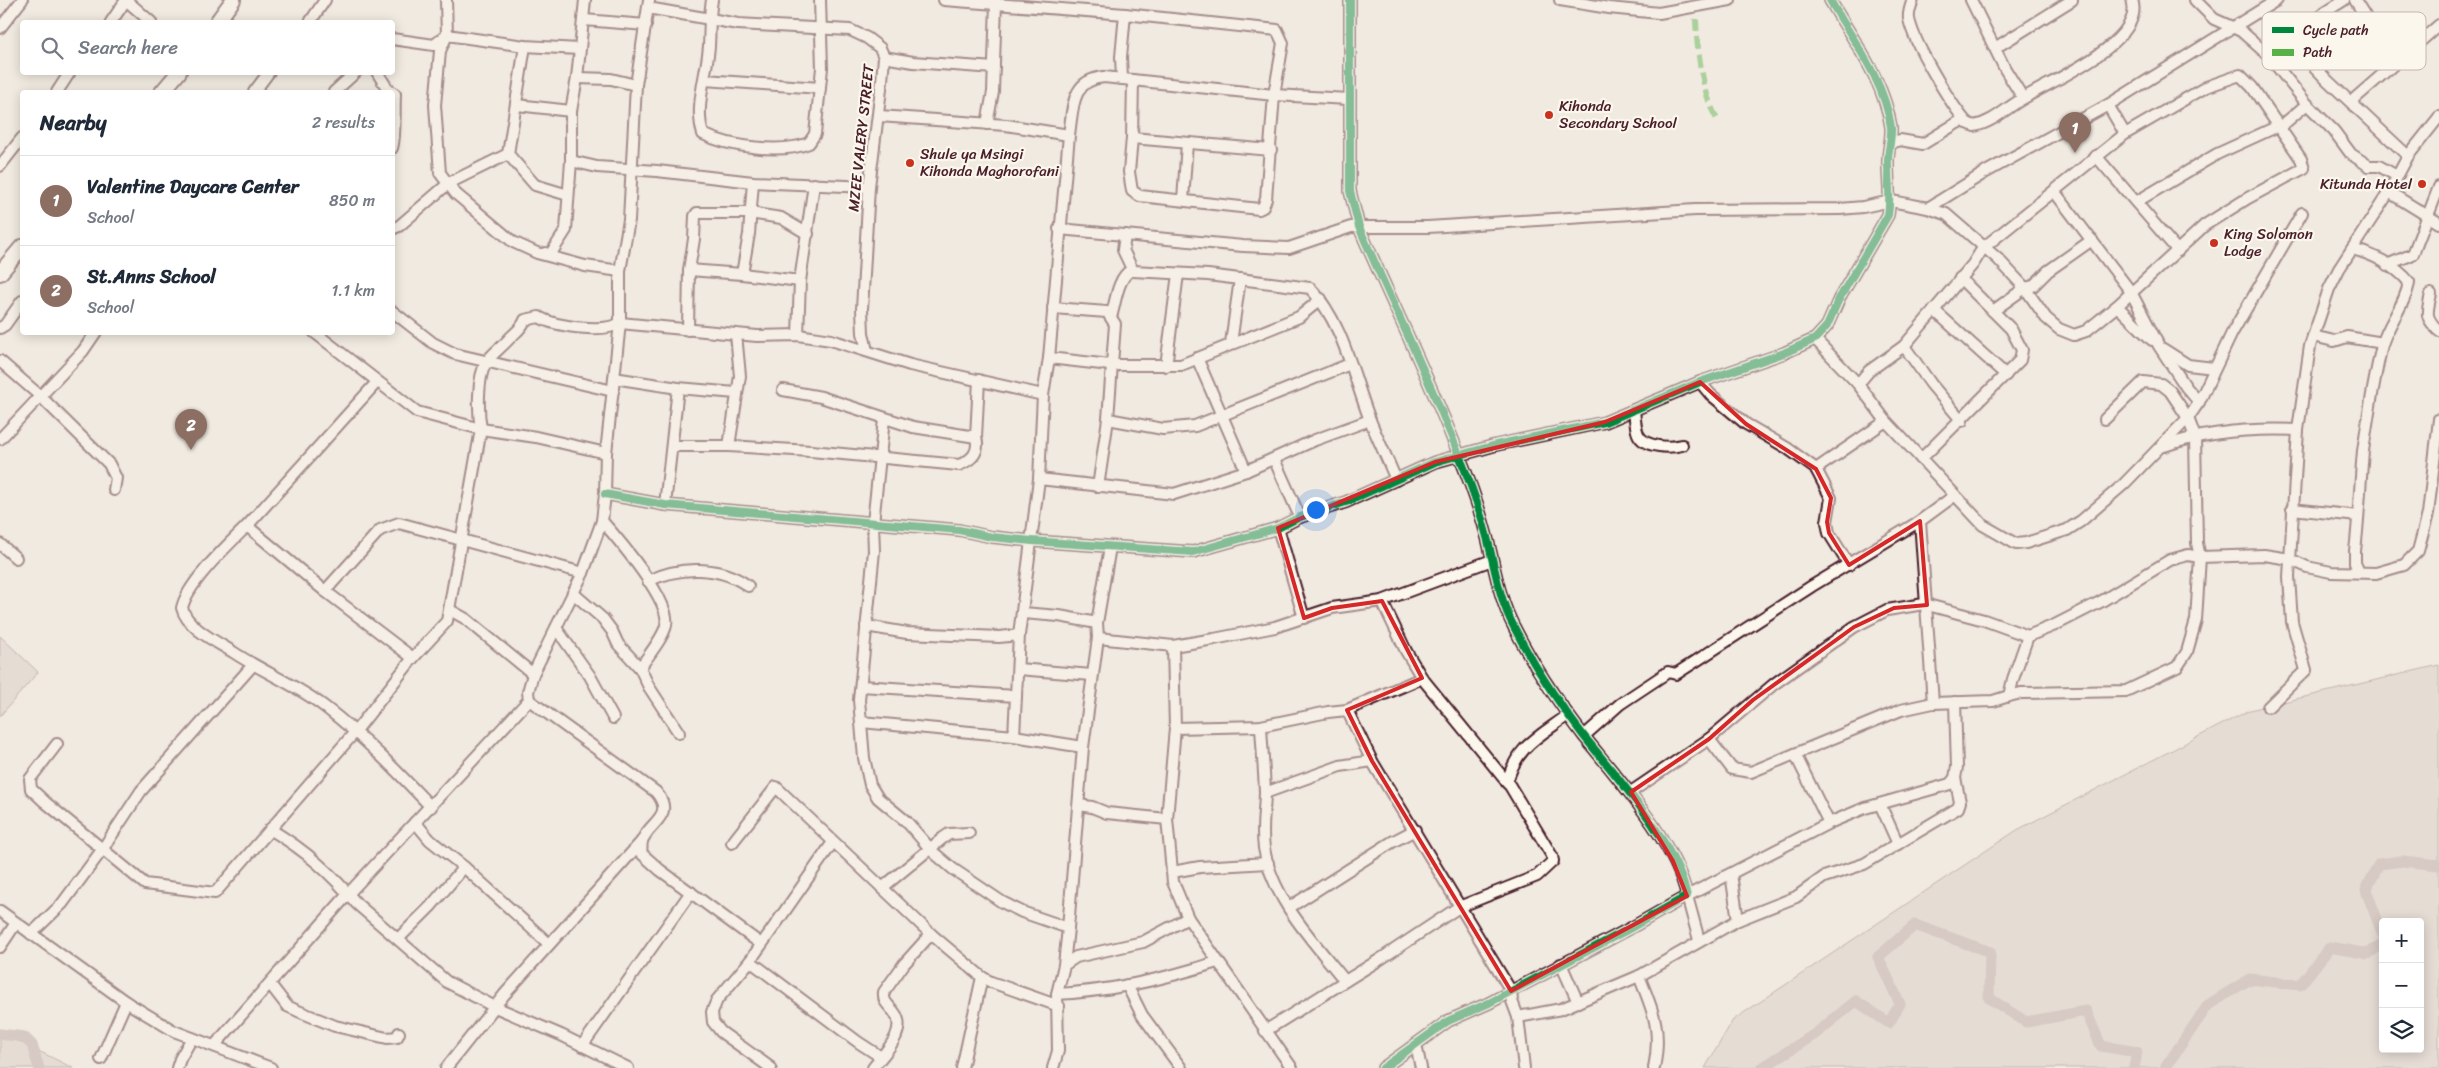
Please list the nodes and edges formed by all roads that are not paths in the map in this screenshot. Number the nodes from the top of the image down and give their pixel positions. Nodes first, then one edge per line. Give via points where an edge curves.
1 (22, 0) edge
2 (126, 0) edge
3 (233, 0) edge
4 (325, 0) edge
5 (446, 0) edge
6 (585, 0) edge
7 (712, 0) edge
8 (820, 0) edge
9 (944, 0) edge
10 (1350, 0) edge
11 (1560, 0) edge
12 (1730, 0) edge
13 (1830, 0) edge
14 (1914, 0) edge
15 (1970, 0) edge
16 (2132, 0) edge
17 (2195, 0) edge
18 (2277, 0) edge
19 (2344, 0) edge
20 (2355, 0) edge
21 (1002, 2) edge
22 (2066, 2) edge
23 (648, 4) edge
24 (1610, 4) edge
25 (2326, 12) edge
26 (2362, 12) edge
27 (1125, 14) junction
28 (709, 19) junction
29 (2214, 19) junction
30 (112, 20) edge
31 (149, 20) edge
32 (218, 20) edge
33 (311, 20) edge
34 (584, 20) junction
35 (646, 25) junction
36 (2439, 25) edge
37 (0, 28) edge
38 (2232, 28) junction
39 (820, 29) junction
40 (447, 35) junction
41 (2217, 36) junction
42 (2426, 37) edge
43 (395, 39) edge
44 (525, 46) junction
45 (1995, 48) junction
46 (578, 49) junction
47 (2262, 50) edge
48 (884, 57) junction
49 (994, 68) junction
50 (2280, 70) edge
51 (2319, 70) edge
52 (2389, 70) edge
53 (68, 75) edge
54 (176, 75) edge
55 (267, 75) edge
56 (353, 75) edge
57 (379, 75) edge
58 (577, 78) junction
59 (704, 80) junction
60 (1127, 80) junction
61 (636, 85) junction
62 (820, 88) junction
63 (58, 90) edge
64 (164, 90) edge
65 (256, 90) edge
66 (336, 90) edge
67 (390, 90) edge
68 (1274, 95) junction
69 (2022, 98) junction
70 (1350, 99) junction
71 (2352, 101) junction
72 (2307, 104) junction
73 (517, 105) junction
74 (2108, 105) junction
75 (571, 111) junction
76 (879, 116) junction
77 (2439, 117) edge
78 (1967, 123) junction
79 (987, 124) junction
80 (2277, 125) junction
81 (2125, 134) junction
82 (1069, 135) junction
83 (1132, 138) junction
84 (20, 141) edge
85 (1187, 143) junction
86 (1891, 143) junction
87 (1271, 150) junction
88 (508, 154) junction
89 (2096, 156) junction
90 (2408, 156) junction
91 (571, 161) junction
92 (0, 166) edge
93 (630, 170) junction
94 (2397, 176) junction
95 (753, 182) junction
96 (449, 183) junction
97 (814, 184) junction
98 (869, 187) junction
99 (2439, 187) edge
100 (2054, 191) junction
101 (2389, 192) junction
102 (568, 195) junction
103 (1183, 200) junction
104 (1891, 201) junction
105 (2136, 202) junction
106 (1928, 208) junction
107 (750, 213) junction
108 (2302, 214) dead end
109 (2427, 215) junction
110 (2439, 223) edge
111 (1359, 227) junction
112 (395, 228) edge
113 (1060, 229) junction
114 (808, 234) junction
115 (1125, 235) junction
116 (2092, 240) junction
117 (1983, 248) junction
118 (20, 249) edge
119 (2352, 249) junction
120 (2178, 251) junction
121 (537, 253) junction
122 (2387, 265) junction
123 (689, 270) junction
124 (1131, 270) junction
125 (620, 271) junction
126 (0, 272) edge
127 (742, 274) junction
128 (1178, 274) junction
129 (1960, 278) junction
130 (1240, 279) junction
131 (800, 281) junction
132 (2025, 288) junction
133 (2131, 292) junction
134 (2431, 294) dead end
135 (1321, 299) junction
136 (20, 303) edge
137 (2117, 306) junction
138 (1052, 308) junction
139 (1934, 310) junction
140 (1993, 311) junction
141 (395, 313) edge
142 (1111, 317) junction
143 (620, 323) junction
144 (0, 328) edge
145 (688, 330) junction
146 (2439, 331) edge
147 (736, 334) junction
148 (94, 335) edge
149 (318, 335) edge
150 (798, 335) junction
151 (2313, 336) junction
152 (1815, 339) junction
153 (1231, 343) junction
154 (2383, 343) junction
155 (1904, 346) junction
156 (2159, 346) junction
157 (867, 350) junction
158 (1049, 358) junction
159 (1197, 358) junction
160 (0, 361) edge
161 (486, 362) junction
162 (1350, 364) junction
163 (1110, 365) junction
164 (1166, 366) junction
165 (2214, 368) junction
166 (2006, 375) junction
167 (614, 378) junction
168 (979, 380) junction
169 (378, 382) junction
170 (1700, 382) junction
171 (1858, 384) junction
172 (678, 388) junction
173 (782, 390) dead end
174 (613, 391) junction
175 (736, 392) junction
176 (1043, 394) junction
177 (39, 395) junction
178 (2199, 402) junction
179 (1634, 410) junction
180 (1222, 416) junction
181 (1108, 418) junction
182 (2188, 418) junction
183 (2439, 418) edge
184 (884, 419) junction
185 (1370, 420) junction
186 (2105, 420) dead end
187 (1886, 421) junction
188 (1962, 421) junction
189 (481, 429) junction
190 (2298, 430) junction
191 (976, 437) junction
192 (2195, 437) junction
193 (0, 438) edge
194 (1682, 445) dead end
195 (672, 446) junction
196 (729, 446) junction
197 (2163, 446) junction
198 (606, 453) junction
199 (1460, 455) junction
200 (879, 458) junction
201 (1921, 459) junction
202 (1274, 460) junction
203 (1816, 469) junction
204 (1246, 472) junction
205 (1039, 479) junction
206 (1396, 480) junction
207 (1098, 487) junction
208 (114, 490) dead end
209 (605, 494) junction
210 (1954, 496) junction
211 (665, 505) junction
212 (2292, 508) junction
213 (2358, 516) junction
214 (1300, 517) junction
215 (602, 521) junction
216 (1920, 521) junction
217 (873, 524) junction
218 (247, 526) junction
219 (1278, 528) junction
220 (462, 539) junction
221 (1032, 541) junction
222 (0, 544) edge
223 (1110, 547) junction
224 (2200, 557) junction
225 (16, 558) dead end
226 (2290, 558) junction
227 (1492, 560) junction
228 (1849, 565) junction
229 (2360, 572) junction
230 (583, 573) junction
231 (648, 581) junction
232 (748, 586) dead end
233 (325, 591) junction
234 (573, 593) junction
235 (1382, 601) junction
236 (1927, 605) junction
237 (450, 610) junction
238 (1023, 614) junction
239 (1304, 618) junction
240 (1097, 623) junction
241 (866, 626) junction
242 (556, 628) junction
243 (1019, 635) junction
244 (2028, 636) junction
245 (1098, 638) junction
246 (1173, 646) junction
247 (413, 658) junction
248 (253, 666) junction
249 (640, 668) junction
250 (1018, 669) junction
251 (533, 674) junction
252 (1092, 675) junction
253 (1422, 678) junction
254 (861, 686) junction
255 (1016, 696) junction
256 (2009, 696) junction
257 (529, 700) junction
258 (1955, 702) junction
259 (1933, 703) junction
260 (2268, 707) dead end
261 (1347, 710) junction
262 (1568, 715) junction
263 (613, 718) dead end
264 (861, 722) junction
265 (1261, 726) junction
266 (1175, 728) junction
267 (355, 732) junction
268 (680, 732) dead end
269 (1014, 736) junction
270 (1584, 736) junction
271 (1709, 738) junction
272 (57, 744) dead end
273 (1083, 747) junction
274 (1794, 754) junction
275 (1490, 760) junction
276 (1372, 761) junction
277 (1514, 761) junction
278 (1955, 778) junction
279 (1506, 783) junction
280 (1265, 792) junction
281 (1630, 792) junction
282 (1880, 804) junction
283 (1079, 805) junction
284 (431, 807) junction
285 (1167, 819) junction
286 (415, 822) junction
287 (1829, 823) junction
288 (270, 829) junction
289 (1415, 830) junction
290 (969, 833) dead end
291 (642, 841) junction
292 (732, 842) dead end
293 (833, 842) junction
294 (1898, 844) junction
295 (929, 848) junction
296 (102, 850) junction
297 (1268, 863) junction
298 (464, 867) junction
299 (1172, 872) junction
300 (1731, 874) junction
301 (882, 888) junction
302 (692, 892) junction
303 (349, 893) junction
304 (1686, 896) junction
305 (1290, 907) junction
306 (1459, 907) junction
307 (0, 910) edge
308 (1188, 918) junction
309 (1738, 920) junction
310 (16, 923) junction
311 (1068, 928) junction
312 (31, 934) junction
313 (931, 934) junction
314 (399, 938) junction
315 (1699, 940) junction
316 (549, 944) junction
317 (761, 944) junction
318 (0, 947) edge
319 (750, 961) junction
320 (1218, 962) junction
321 (1561, 964) junction
322 (1064, 965) junction
323 (1639, 976) junction
324 (982, 977) junction
325 (1345, 981) junction
326 (270, 984) junction
327 (1127, 985) junction
328 (1512, 991) junction
329 (1057, 994) junction
330 (504, 996) junction
331 (126, 1002) junction
332 (1578, 1002) junction
333 (1059, 1006) junction
334 (495, 1007) junction
335 (512, 1015) junction
336 (1518, 1017) junction
337 (1265, 1031) junction
338 (399, 1033) dead end
339 (192, 1038) junction
340 (215, 1045) junction
341 (1416, 1045) junction
342 (582, 1046) junction
343 (881, 1057) junction
344 (101, 1059) dead end
345 (755, 1064) edge
346 (177, 1068) edge
347 (272, 1068) edge
348 (446, 1068) edge
349 (628, 1068) edge
350 (771, 1068) edge
351 (873, 1068) edge
352 (962, 1068) edge
353 (1053, 1068) edge
354 (1181, 1068) edge
355 (1292, 1068) edge
356 (1383, 1068) edge
357 (1421, 1068) edge
358 (1524, 1068) edge
359 (1654, 1068) edge

1 - 37 street
2 - 30 street
2 - 31 street
3 - 32 highway
4 - 33 street
5 - 40 street
6 - 34 street
7 - 28 street
8 - 39 street
9 - 21 street
10 - 70 street
11 - 24 street
12 - 24 street via 1659,13
13 - 86 street via 1868,62 1886,102
14 - 78 street via 1910,20 1952,103
15 - 45 street
16 - 69 street via 2134,10 2128,28 2117,41 2068,74
17 - 29 street
18 - 38 street
19 - 25 street
20 - 26 street
21 - 27 street
21 - 49 street
22 - 45 street
23 - 28 street, MZEE VALERY STREET
23 - 35 street
27 - 60 street via 1121,57
27 - 68 street via 1277,30 1283,43
28 - 39 street, MZEE VALERY STREET via 766,27
28 - 59 street
29 - 38 street
29 - 41 street
34 - 35 street
34 - 46 street
35 - 61 street
36 - 42 street
38 - 41 street
38 - 47 street via 2241,31
39 - 48 street, MZEE VALERY STREET via 850,30 873,42
39 - 62 street
40 - 43 street via 434,45
40 - 44 street
40 - 96 street via 440,51 434,105 440,173
41 - 74 street
44 - 46 street
44 - 73 street
45 - 69 street
46 - 58 street
48 - 49 street
48 - 76 street, MZEE VALERY STREET
49 - 79 street
50 - 72 street
51 - 71 street
52 - 71 street
53 - 63 street
54 - 64 highway
55 - 65 street
56 - 66 street
57 - 67 street
58 - 61 street via 611,79
58 - 75 street
59 - 62 street
59 - 62 street via 700,108 703,134 720,142 757,146 788,148 809,143 815,134
60 - 68 street
60 - 82 street via 1104,77 1084,82 1077,92
60 - 83 street
61 - 93 street
68 - 70 street
68 - 87 street
69 - 78 street via 1981,125
70 - 111 street via 1350,192
71 - 90 street
72 - 80 street
72 - 94 street via 2351,154 2369,166 2379,166
73 - 75 street
73 - 88 street
74 - 81 street
74 - 106 street
75 - 91 street
76 - 79 street
76 - 98 street, MZEE VALERY STREET
77 - 90 street
78 - 86 street via 1957,123 1923,144 1900,140
79 - 82 street
80 - 81 street via 2252,86 2243,76 2237,75 2206,87
80 - 105 street via 2218,154
80 - 120 street via 2304,168 2222,213
81 - 89 street
82 - 113 street
83 - 85 street
83 - 103 street via 1129,172 1132,191 1140,196
84 - 92 street
85 - 87 street
85 - 103 street
86 - 104 street via 1888,163
87 - 103 street via 1263,207
88 - 96 street
88 - 102 street via 535,185
89 - 100 street
89 - 105 street
90 - 94 street
91 - 93 street
91 - 102 street
93 - 95 street
93 - 125 street via 629,220
94 - 101 street
95 - 97 street
95 - 107 street
96 - 112 street
96 - 121 street via 456,194 513,242
97 - 98 street
97 - 114 street
98 - 157 street, MZEE VALERY STREET via 862,309
99 - 109 street
100 - 116 street
100 - 117 street
101 - 109 street
101 - 119 street
102 - 121 street via 566,230 550,255 542,251
104 - 106 street
104 - 111 street via 1840,209 1695,210 1428,227
104 - 152 street via 1888,215 1871,247 1839,299 1827,326
105 - 120 street
106 - 117 street via 1946,214
107 - 114 street via 782,218
107 - 123 street via 697,212
107 - 127 street
108 - 165 street
109 - 110 street
109 - 122 street via 2413,254
111 - 115 street via 1350,227 1289,248
111 - 199 street
113 - 115 street
113 - 138 street
114 - 131 street
115 - 124 street via 1123,250
116 - 132 street via 2048,271 2033,286
116 - 133 street
117 - 129 street
117 - 132 street
118 - 126 highway
119 - 122 street via 2366,252
119 - 151 street via 2329,289
120 - 133 street
121 - 125 street
122 - 154 street via 2409,282 2408,292
123 - 127 street
123 - 145 street
124 - 128 street
124 - 142 street via 1120,282
125 - 143 street
127 - 131 street
128 - 130 street
128 - 164 street
129 - 139 street
129 - 140 street
130 - 135 street via 1310,288
130 - 153 street
131 - 150 street
132 - 137 street via 2046,318 2074,336 2086,331
132 - 140 street
133 - 137 street
133 - 156 street
134 - 146 street via 2426,314
135 - 153 street via 1299,317
135 - 162 street
136 - 144 street
137 - 156 street
138 - 142 street via 1098,310 1107,312
138 - 158 street
139 - 155 street
139 - 166 street
140 - 166 street via 2017,337 2022,350 2020,360
141 - 161 street via 447,351
142 - 163 street via 1116,333
143 - 145 street
143 - 161 street via 612,328 548,323 539,317 525,320 522,327
143 - 167 street
145 - 147 street
147 - 150 street
147 - 175 street via 740,376
148 - 177 street via 84,351
149 - 169 street
150 - 157 street
151 - 154 street via 2334,341 2347,337
151 - 190 street
152 - 170 street
152 - 171 street
153 - 159 street
154 - 213 street via 2364,451
155 - 171 street via 1869,371
155 - 188 street
156 - 165 street via 2188,364
156 - 178 street
157 - 168 street via 910,365
158 - 163 street
158 - 176 street
159 - 164 street via 1181,365
159 - 180 street
160 - 177 street
161 - 174 street
161 - 189 street via 478,409
162 - 180 street
162 - 185 street
163 - 164 street
163 - 181 street
165 - 178 street
166 - 188 street
167 - 172 street
167 - 174 street
168 - 176 street
168 - 191 street
169 - 189 street via 417,412
169 - 218 street
170 - 179 street
170 - 203 street via 1753,430 1787,448
171 - 187 street
172 - 175 street
172 - 195 street
173 - 184 street via 821,397
174 - 198 street
175 - 196 street
176 - 205 street
177 - 193 street
177 - 208 street via 109,464 116,478
178 - 182 street
179 - 194 street via 1638,433 1643,439 1663,446
179 - 199 street via 1605,422
180 - 181 street via 1195,426 1163,429
180 - 204 street
181 - 207 street
182 - 186 street via 2170,391 2150,381 2143,382
182 - 192 street
182 - 197 street
183 - 229 street via 2428,514 2418,551 2398,568 2376,573
184 - 191 street
184 - 200 street
185 - 202 street via 1315,440
185 - 206 street
187 - 201 street
187 - 203 street
188 - 201 street
189 - 198 street via 536,436
189 - 220 street
190 - 192 street via 2257,429
190 - 212 street
191 - 200 street via 978,446 974,456 959,465
192 - 197 street
192 - 224 street
195 - 196 street
195 - 211 street
196 - 200 street
197 - 210 street via 2081,521 2067,530 2026,543 2016,544 1983,525
198 - 209 street
199 - 206 street via 1435,462
199 - 227 street
200 - 217 street
201 - 210 street
202 - 204 street
202 - 214 street
203 - 228 street via 1831,498 1826,522 1829,533
204 - 207 street via 1174,494
205 - 207 street
205 - 221 street
206 - 214 street via 1346,502
209 - 211 street
209 - 215 street
210 - 216 street
211 - 217 street
212 - 213 street
212 - 226 street
213 - 229 street via 2355,558
214 - 219 street
215 - 230 street
215 - 231 street
216 - 228 street
216 - 236 street
217 - 221 street via 959,530
217 - 241 street via 874,551
218 - 233 street
218 - 248 street via 198,580 182,608 186,617 206,635
219 - 223 street via 1193,552
219 - 239 street
220 - 230 street
220 - 233 street via 404,523 383,528
220 - 237 street
221 - 223 street
221 - 238 street
222 - 225 street
223 - 240 street
224 - 226 street via 2264,554
224 - 244 street via 2188,555 2170,560 2094,605
224 - 256 street via 2196,620 2187,652 2177,667 2126,691
226 - 229 street via 2319,570
226 - 260 street via 2290,610 2306,670
227 - 235 street
227 - 262 street via 1501,598 1513,626
228 - 270 street via 1676,674 1668,672 1620,704
230 - 234 street
231 - 232 street via 664,573 703,570 732,575
231 - 249 street via 666,613 666,626
233 - 247 street
234 - 242 street
234 - 249 street via 604,619 618,644
235 - 239 street via 1332,608
235 - 253 street
236 - 244 street
236 - 259 street
236 - 271 street via 1894,608 1854,627 1753,700
237 - 247 street via 447,621
237 - 251 street via 466,619
238 - 240 street
238 - 243 street
239 - 246 street via 1275,627
240 - 245 street
241 - 243 street via 907,633
241 - 254 street
242 - 251 street
242 - 263 street via 590,676
243 - 250 street
244 - 256 street
245 - 246 street
245 - 252 street
246 - 266 street
247 - 267 street
248 - 267 street via 306,694
248 - 296 street via 141,791
249 - 268 street via 648,687
250 - 252 street
250 - 255 street
251 - 257 street
252 - 273 street
253 - 261 street
253 - 275 street
254 - 255 street
254 - 264 street via 858,700
255 - 269 street
256 - 258 street via 1993,701
257 - 284 street
257 - 291 street via 661,798 662,815
258 - 259 street
258 - 278 street via 1958,767
259 - 274 street via 1896,711
261 - 265 street
261 - 276 street
262 - 270 street
262 - 277 street via 1538,736
264 - 269 street
264 - 295 street via 864,758 873,791 907,822
265 - 266 street
265 - 280 street
266 - 285 street
267 - 284 street
267 - 288 street
269 - 273 street
270 - 281 street
271 - 274 street via 1728,766 1741,772 1755,772
271 - 281 street
272 - 296 street via 29,784 51,808
273 - 283 street
274 - 287 street
275 - 277 street via 1506,764
275 - 279 street
276 - 280 street via 1340,766
276 - 289 street
277 - 279 street
278 - 282 street via 1947,786 1921,790
278 - 294 street via 1960,802 1958,807
279 - 306 street via 1534,824 1553,861 1538,876
280 - 297 street via 1262,823
281 - 304 street via 1673,861
282 - 287 street
282 - 294 street
283 - 285 street via 1107,813
283 - 311 street
284 - 286 street
285 - 299 street
286 - 298 street via 430,840
286 - 303 street
287 - 300 street
288 - 296 street via 215,893 145,884
288 - 303 street via 317,861
289 - 305 street
289 - 306 street
290 - 295 street via 949,834
291 - 302 street via 641,854
291 - 316 street
292 - 293 street via 776,787
293 - 301 street
293 - 317 street
294 - 309 street via 1864,864 1824,877 1796,897
295 - 301 street
295 - 311 street via 953,869 1002,902
296 - 312 street via 62,904
297 - 299 street
297 - 305 street
298 - 314 street
298 - 316 street
299 - 308 street
300 - 304 street
300 - 309 street
301 - 313 street
302 - 317 street
302 - 342 street
303 - 314 street via 357,904
303 - 326 street
304 - 315 street
304 - 321 street
305 - 325 street
306 - 325 street
306 - 328 street
307 - 310 street
308 - 320 street
308 - 322 street via 1143,942 1076,957
309 - 315 street
310 - 312 street
310 - 318 street
311 - 322 street
312 - 331 street
313 - 324 street
313 - 343 street via 884,992 886,1005 895,1013 898,1022 894,1041
314 - 334 street via 447,982
315 - 323 street
316 - 330 street
317 - 319 street
319 - 343 street
319 - 345 street via 717,1000 712,1012 713,1022 721,1032
320 - 327 street
320 - 337 street
321 - 328 street
321 - 332 street
322 - 329 street
323 - 332 street
323 - 359 street via 1658,1026
324 - 333 street
324 - 352 street
325 - 337 street
326 - 338 street via 287,1006 326,1023 387,1038 397,1037
326 - 340 street
327 - 329 street via 1096,992
327 - 354 street via 1142,1016
328 - 336 street
328 - 341 street via 1448,1021
329 - 333 street
330 - 334 street
330 - 335 street
331 - 339 street
331 - 344 street
332 - 336 street via 1561,1009
333 - 353 street via 1058,1051
334 - 335 street
334 - 348 street
335 - 342 street
336 - 358 street
337 - 355 street
339 - 340 street
339 - 346 street
340 - 347 street
341 - 356 street
341 - 357 street
342 - 349 street
343 - 351 street
345 - 350 street

